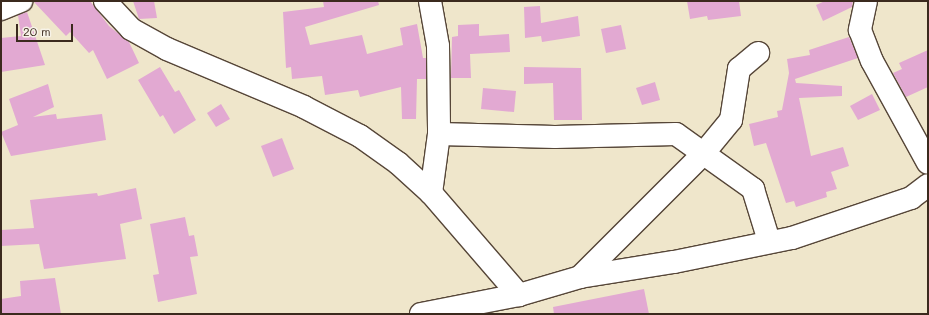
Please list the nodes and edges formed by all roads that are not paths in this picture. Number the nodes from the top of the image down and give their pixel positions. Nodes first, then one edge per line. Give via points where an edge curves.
1 (21, 1) edge
2 (105, 1) edge
3 (430, 1) edge
4 (866, 1) edge
5 (1, 9) edge
6 (758, 53) dead end
7 (439, 134) junction
8 (704, 154) junction
9 (928, 163) edge
10 (928, 185) edge
11 (431, 193) junction
12 (769, 241) junction
13 (580, 277) junction
14 (519, 295) junction
15 (421, 314) edge

1 - 5 street
2 - 11 street via 131,29 167,49 298,104 360,136 398,163
3 - 7 street via 438,46
4 - 9 street via 860,30 875,68
6 - 8 street via 739,69 731,120
7 - 8 street via 555,137 676,134
7 - 11 street
8 - 12 street via 753,189
8 - 13 street
10 - 12 street via 911,198 792,238
11 - 14 street
12 - 13 street via 674,262
13 - 14 street
14 - 15 street

